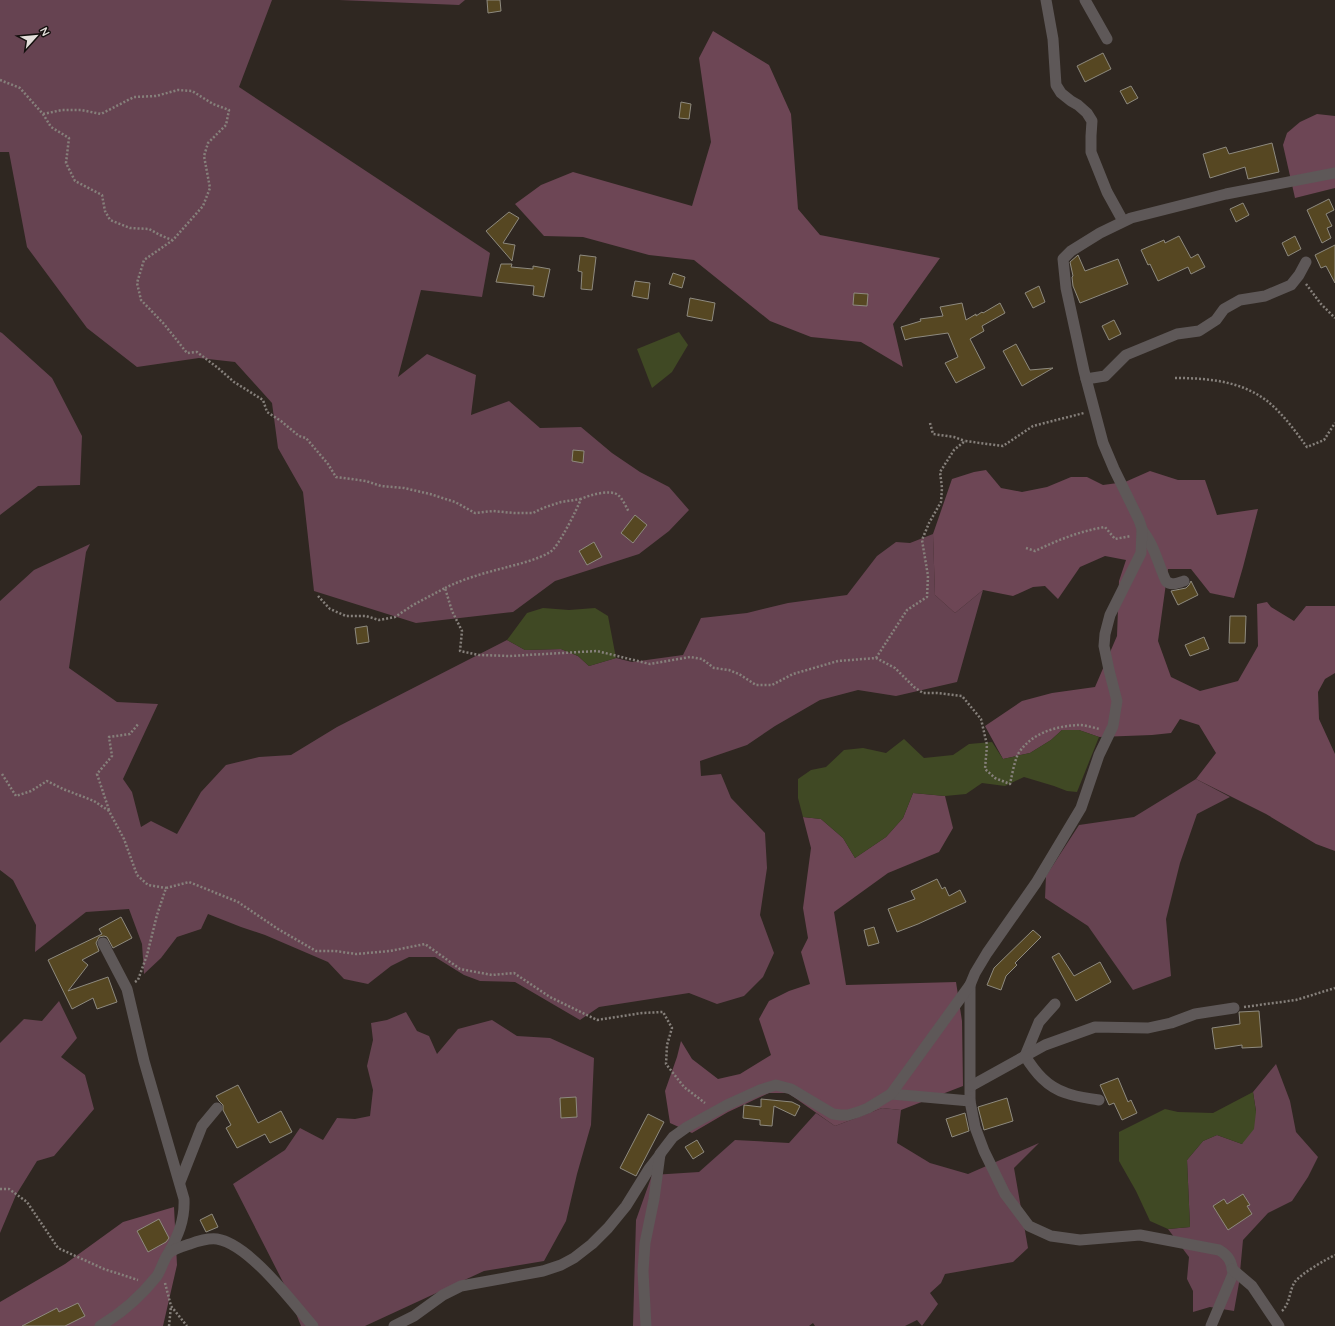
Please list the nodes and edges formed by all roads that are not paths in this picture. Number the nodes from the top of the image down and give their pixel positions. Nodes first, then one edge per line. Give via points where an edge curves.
1 (1041, 0) edge
2 (1046, 0) edge
3 (1085, 0) edge
4 (1052, 39) junction
5 (1107, 39) dead end
6 (1335, 173) edge
7 (1123, 221) junction
8 (1306, 262) dead end
9 (1086, 379) junction
10 (1142, 534) junction
11 (1184, 581) dead end
12 (103, 943) dead end
13 (970, 985) junction
14 (1055, 1004) dead end
15 (1234, 1008) road end
16 (1025, 1056) junction
17 (971, 1086) junction
18 (891, 1094) junction
19 (1099, 1100) dead end
20 (970, 1101) junction
21 (217, 1108) dead end
22 (660, 1154) junction
23 (180, 1182) junction
24 (168, 1254) junction
25 (1232, 1269) junction
26 (1277, 1322) edge
27 (100, 1326) edge
28 (313, 1326) edge
29 (394, 1326) edge
30 (646, 1326) edge
31 (1211, 1326) edge

1 - 4 street
2 - 4 street
3 - 5 street
4 - 7 street via 1056,85 1060,93 1078,105 1092,121 1091,152 1107,192
6 - 7 street via 1226,194
7 - 9 street via 1071,251 1063,259 1066,288
8 - 9 street via 1291,285 1265,296 1240,300 1224,309 1216,320 1199,331 1177,334 1126,355 1105,376
9 - 10 street via 1102,443 1139,520
10 - 11 street via 1147,535 1166,581 1169,584
10 - 13 street via 1141,553 1110,615 1105,634 1105,654 1117,701 1112,726 1081,808 1036,882 987,953
12 - 23 street via 127,989 144,1061
13 - 17 street
13 - 18 street
14 - 16 street via 1039,1022
15 - 16 street via 1195,1014 1148,1028 1095,1027 1045,1045
16 - 17 street
16 - 19 street via 1046,1083 1066,1094
17 - 20 street
18 - 20 street
18 - 22 street via 858,1112 840,1115 827,1111 791,1089 776,1086 760,1090 687,1127 673,1137
20 - 25 street via 975,1127 984,1151 1005,1194 1029,1226 1051,1236 1080,1240 1140,1234 1219,1250 1230,1258
21 - 23 street via 202,1126
22 - 29 street via 622,1211 592,1244 574,1258 543,1271 460,1286
22 - 30 street via 643,1271
23 - 24 street via 184,1212 177,1237
24 - 27 street via 149,1286 128,1307
24 - 28 street via 193,1243 216,1239 228,1243 252,1259 290,1297
25 - 26 street via 1252,1286
25 - 31 street

